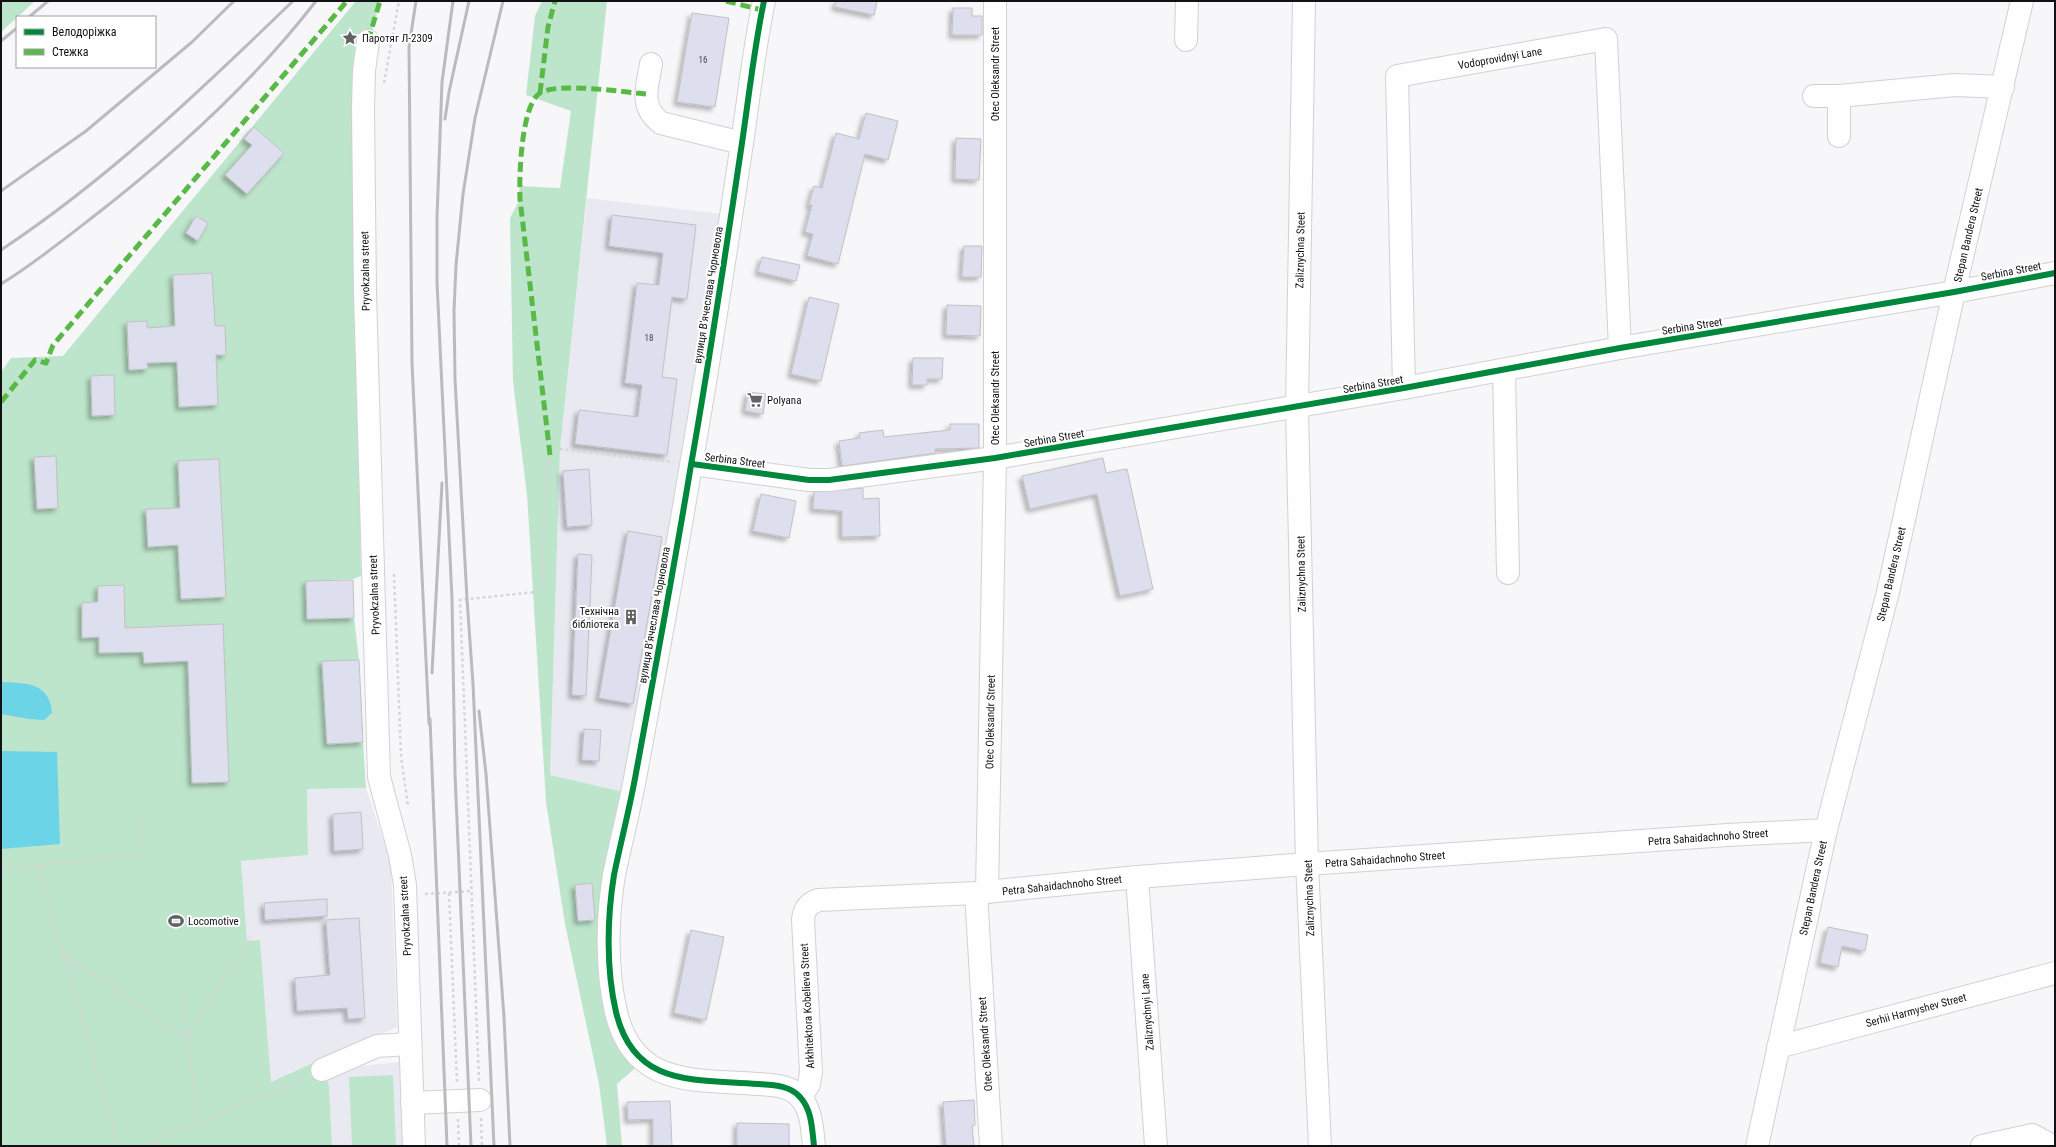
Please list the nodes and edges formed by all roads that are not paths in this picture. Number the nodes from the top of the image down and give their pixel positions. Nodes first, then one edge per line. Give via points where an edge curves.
1 (764, 1) edge
2 (995, 1) edge
3 (1187, 1) edge
4 (1304, 1) edge
5 (2022, 1) edge
6 (1186, 40) dead end
7 (368, 41) dead end
8 (651, 64) dead end
9 (2002, 87) junction
10 (1814, 96) dead end
11 (1839, 96) junction
12 (1839, 136) dead end
13 (742, 143) junction
14 (2055, 273) edge
15 (1954, 292) junction
16 (1620, 348) junction
17 (1504, 370) junction
18 (1404, 388) junction
19 (1297, 407) junction
20 (995, 458) junction
21 (692, 464) junction
22 (1508, 573) dead end
23 (1826, 830) junction
24 (1307, 864) junction
25 (1137, 877) junction
26 (982, 893) junction
27 (805, 910) joint
28 (2055, 973) edge
29 (409, 1044) junction
30 (1778, 1047) junction
31 (322, 1070) road end
32 (801, 1097) junction
33 (480, 1100) road end
34 (412, 1103) junction
35 (414, 1146) edge
36 (814, 1146) edge
37 (991, 1146) edge
38 (1156, 1146) edge
39 (1320, 1146) edge
40 (1756, 1146) edge
41 (1982, 1146) edge
42 (2053, 1146) edge

1 - 13 street, вулиця Вʼячеслава Чорновола
2 - 20 street, Otec Oleksandr Street
3 - 6 street
4 - 19 street, Zaliznychna Steet
5 - 9 street, Stepan Bandera Street
7 - 29 street, Pryvokzalna street via 363,108 365,293 379,778 400,855 405,885
8 - 13 street via 646,100 648,110 654,118 661,123
9 - 11 street via 1955,85
9 - 15 street, Stepan Bandera Street
10 - 11 street
11 - 12 street
13 - 21 street, вулиця Вʼячеслава Чорновола
14 - 15 street, Serbina Street
15 - 16 street, Serbina Street
15 - 23 street, Stepan Bandera Street via 1888,592
16 - 17 street, Serbina Street
16 - 18 street, Vodoprovidnyi Lane via 1606,39 1397,76
17 - 18 street, Serbina Street
17 - 22 street
18 - 19 street, Serbina Street
19 - 20 street, Serbina Street
19 - 24 street, Zaliznychna Steet
20 - 21 street, Serbina Street via 829,480 809,480
20 - 26 street, Otec Oleksandr Street
21 - 32 street, вулиця Вʼячеслава Чорновола via 632,794 614,876 610,932 612,991 624,1036 637,1056 650,1066 680,1077 782,1086
23 - 24 street, Petra Sahaidachnoho Street
23 - 30 street, Stepan Bandera Street
24 - 25 street, Petra Sahaidachnoho Street
24 - 39 street, Zaliznychna Steet
25 - 26 street, Petra Sahaidachnoho Street
25 - 38 street, Zaliznychnyi Lane
26 - 27 street, Petra Sahaidachnoho Street via 818,900 812,902
26 - 37 street, Otec Oleksandr Street
27 - 32 street, Arkhitektora Kobelieva Street via 803,920 811,1072 809,1084
28 - 30 street, Serhii Harmyshev Street
29 - 31 street via 377,1046
29 - 34 street, Pryvokzalna street
30 - 40 street, Stepan Bandera Street
32 - 36 street via 810,1116
33 - 34 street
34 - 35 street, Pryvokzalna street
41 - 42 street via 2032,1135

